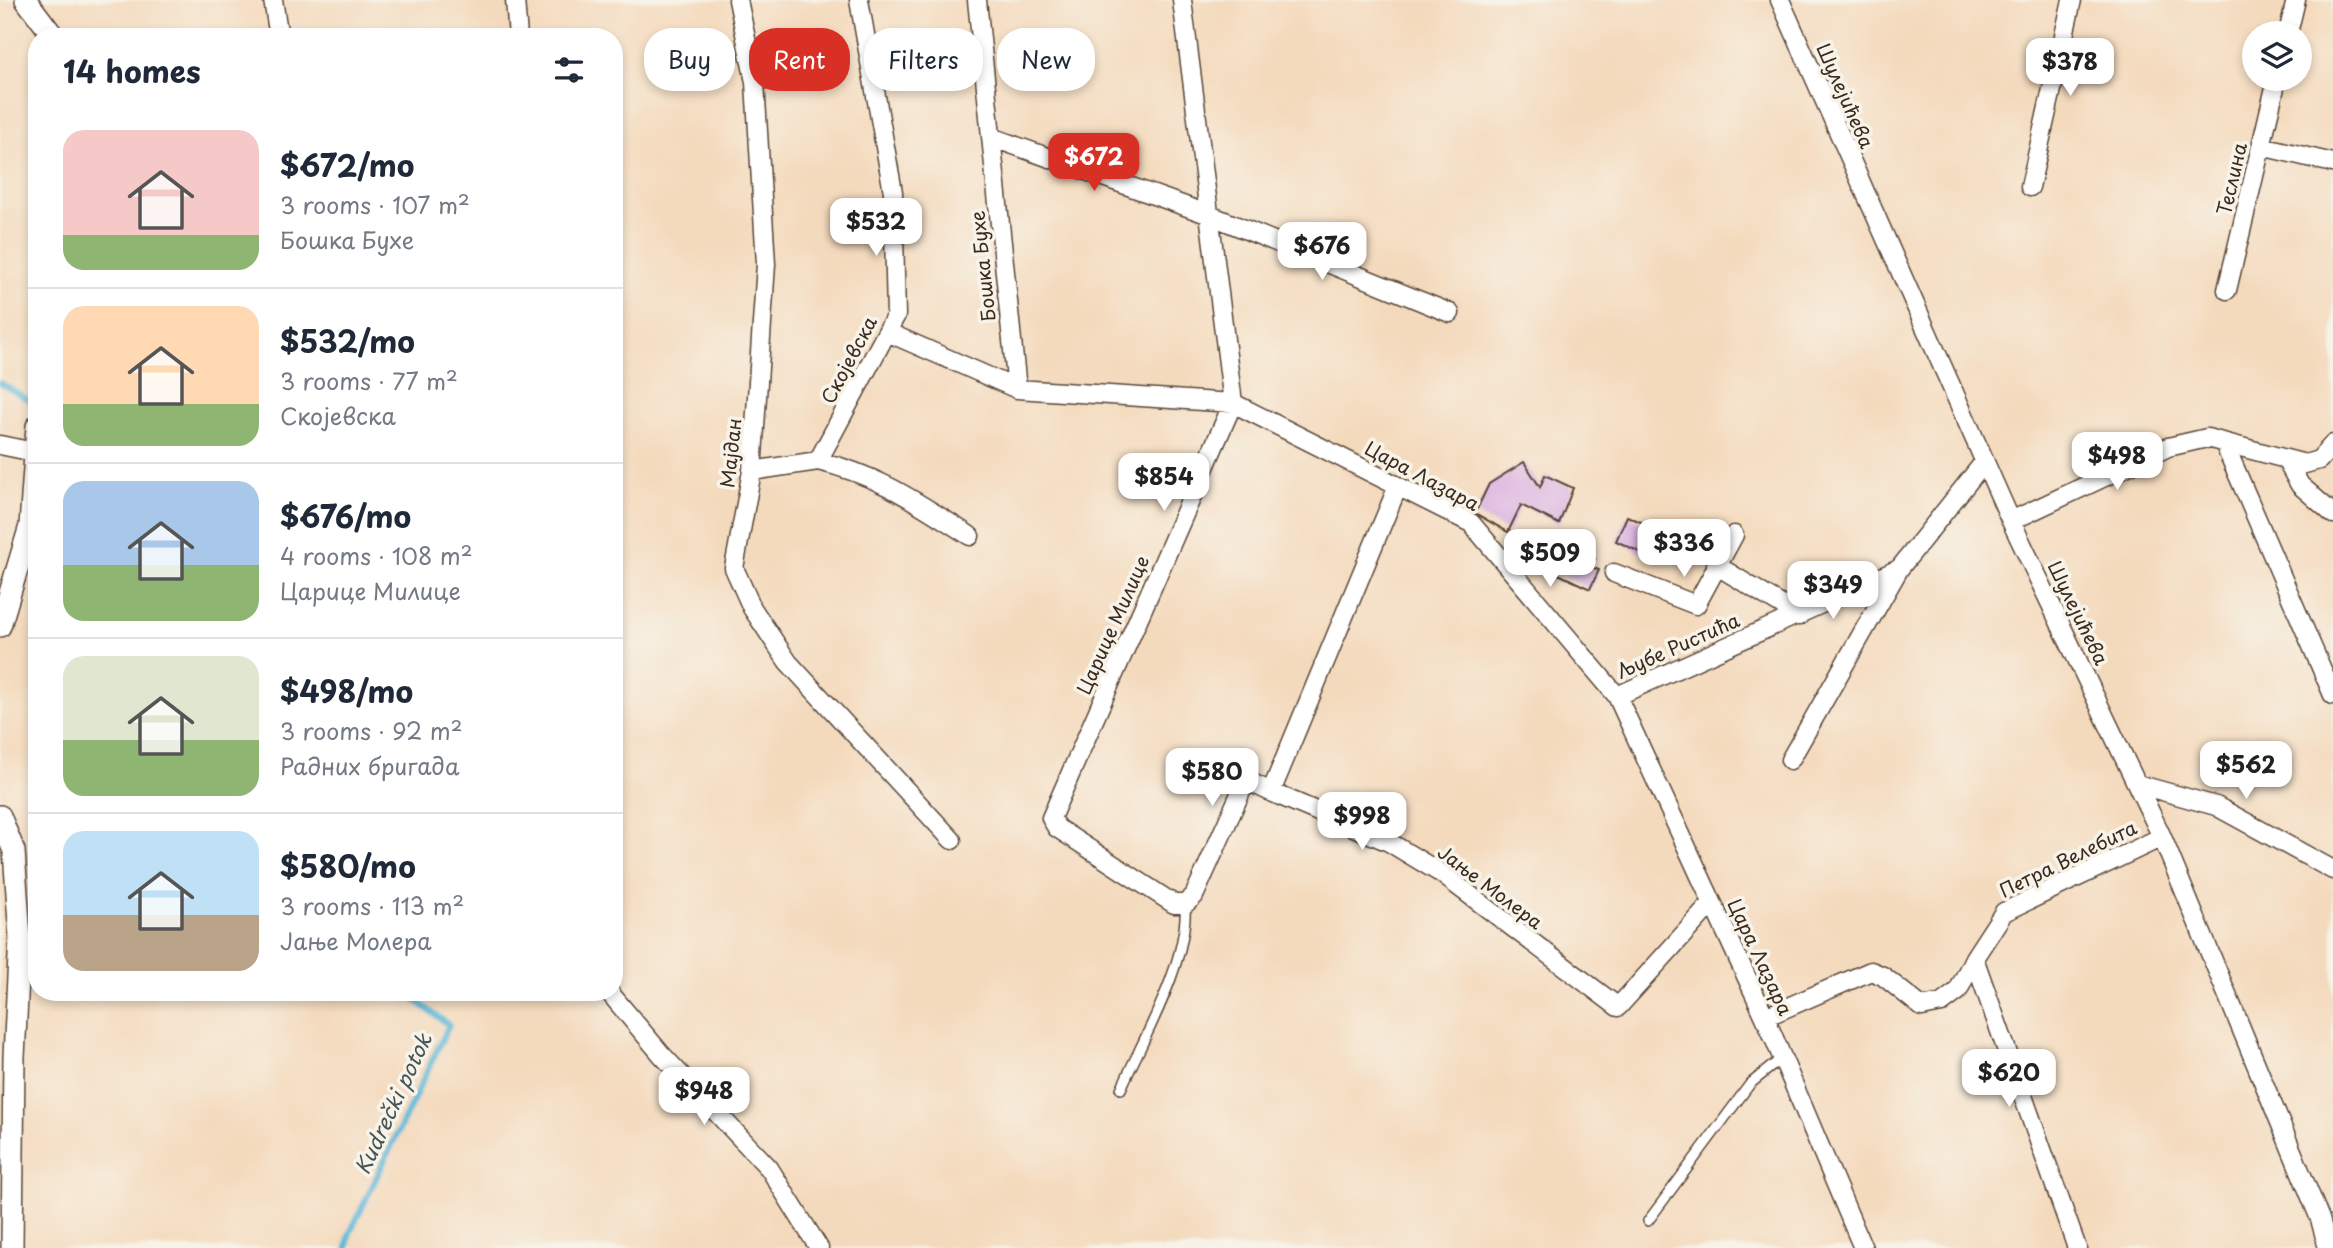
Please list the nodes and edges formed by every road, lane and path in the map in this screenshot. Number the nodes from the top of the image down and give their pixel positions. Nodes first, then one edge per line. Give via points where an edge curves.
1 (26, 0) edge
2 (273, 0) edge
3 (515, 0) edge
4 (738, 0) edge
5 (859, 0) edge
6 (977, 0) edge
7 (1182, 0) edge
8 (1780, 0) edge
9 (2072, 0) edge
10 (2296, 0) edge
11 (2291, 21) edge
12 (47, 28) edge
13 (278, 28) edge
14 (517, 28) edge
15 (2274, 91) edge
16 (991, 137) junction
17 (2261, 146) junction
18 (2333, 163) edge
19 (2030, 187) dead end
20 (1210, 215) junction
21 (2227, 290) dead end
22 (1450, 313) dead end
23 (887, 332) junction
24 (1017, 389) junction
25 (1233, 403) junction
26 (2224, 443) junction
27 (2333, 444) edge
28 (0, 445) edge
29 (28, 451) edge
30 (2286, 460) junction
31 (818, 461) junction
32 (1984, 461) junction
33 (752, 471) junction
34 (1398, 486) junction
35 (2333, 514) edge
36 (2011, 521) junction
37 (28, 533) edge
38 (970, 536) dead end
39 (1734, 536) dead end
40 (1716, 565) junction
41 (1899, 569) junction
42 (1615, 573) dead end
43 (1799, 616) junction
44 (0, 626) edge
45 (2333, 695) edge
46 (1617, 696) junction
47 (1790, 760) dead end
48 (2137, 784) junction
49 (1271, 792) junction
50 (0, 816) edge
51 (2162, 837) junction
52 (950, 838) dead end
53 (2333, 870) edge
54 (1712, 903) junction
55 (1185, 904) junction
56 (1973, 958) junction
57 (617, 1001) edge
58 (1765, 1017) junction
59 (1782, 1058) junction
60 (7, 1060) edge
61 (1121, 1089) dead end
62 (1648, 1222) dead end
63 (12, 1248) edge
64 (819, 1248) edge
65 (1863, 1248) edge
66 (2077, 1248) edge
67 (2328, 1248) edge

1 - 12 street
2 - 13 street
3 - 14 street
4 - 33 street, Мајдан via 755,82 766,264
5 - 23 street, Скојевска via 893,192 897,315
6 - 16 street, Бошка Бухе
7 - 20 street
8 - 32 street, Шулејићева
9 - 19 street
10 - 11 street
15 - 17 street, Теслина
16 - 20 street
16 - 24 street, Бошка Бухе
17 - 18 street
17 - 21 street, Теслина
20 - 22 street
20 - 25 street
23 - 24 street, Цара Лазара
23 - 31 street, Скојевска
24 - 25 street, Цара Лазара
25 - 34 street, Цара Лазара
25 - 55 street, Царице Милице via 1051,818 1057,828 1174,904
26 - 30 street
26 - 36 street via 2191,439 2168,447
26 - 45 street
27 - 30 street via 2319,460 2305,464
28 - 29 street
30 - 35 street via 2300,485
31 - 33 street
31 - 38 street via 856,470 897,490
32 - 36 street, Шулејићева
32 - 41 street, Љубе Ристића
33 - 52 street, Мајдан via 734,568 752,608 788,662
34 - 46 street, Цара Лазара via 1471,523
34 - 49 street
36 - 48 street, Шулејићева
37 - 44 street
39 - 40 street
40 - 42 street via 1696,605
40 - 43 street
41 - 43 street, Љубе Ристића
41 - 47 street
43 - 46 street, Љубе Ристића
46 - 54 street, Цара Лазара
48 - 51 street, Шулејићева
48 - 53 street via 2216,806
49 - 54 street, Јање Молера via 1389,842 1442,874 1618,1007
49 - 55 street via 1252,783 1244,785 1194,896
50 - 60 street via 14,851 20,937
51 - 56 street, Петра Велебита via 2004,912
51 - 67 street, Шулејићева
54 - 58 street, Цара Лазара
55 - 61 lane via 1179,958
56 - 58 street, Петра Велебита via 1958,991 1942,1003 1922,1007 1871,971
56 - 66 street
57 - 64 street via 769,1168
58 - 59 street, Цара Лазара
59 - 62 lane via 1750,1084
59 - 65 street, Цара Лазара
60 - 63 street

